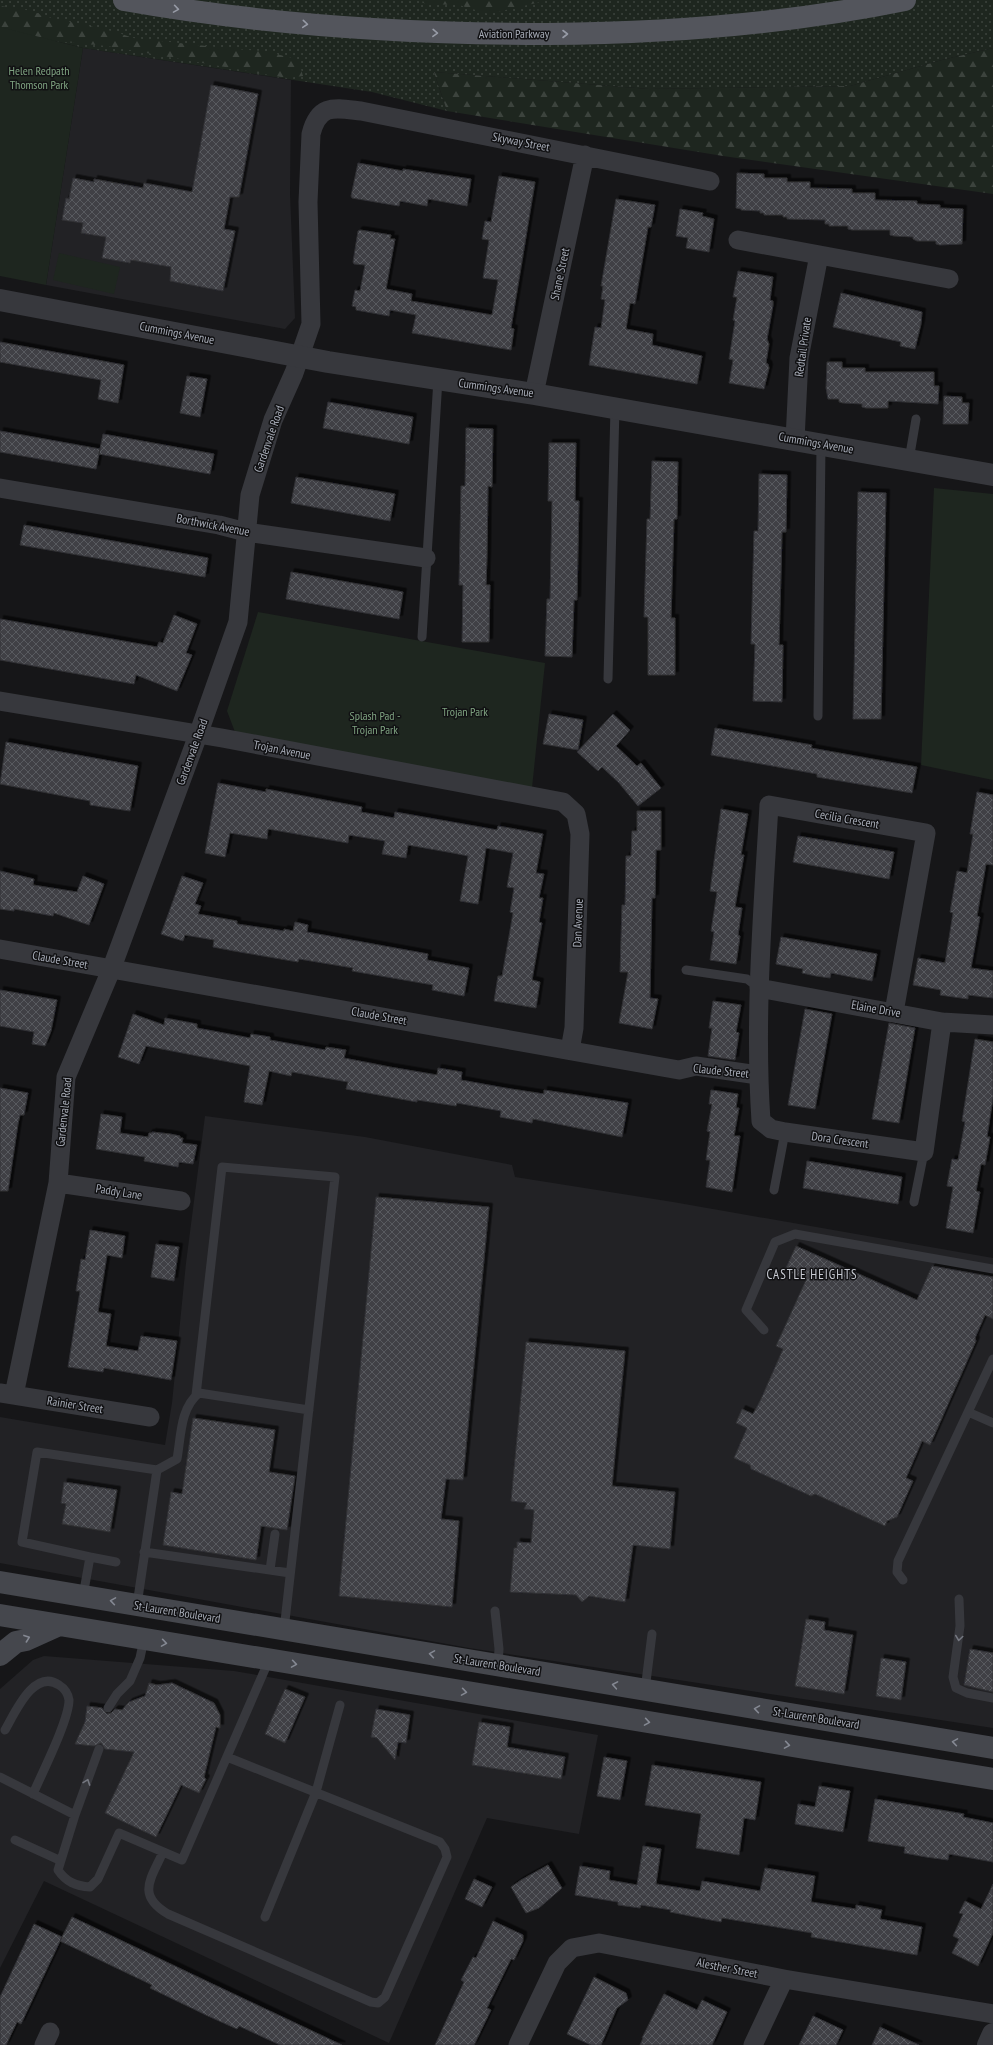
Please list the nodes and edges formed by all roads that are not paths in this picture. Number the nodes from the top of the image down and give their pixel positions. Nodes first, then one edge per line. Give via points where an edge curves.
1 (124, 0) edge
2 (905, 0) edge
3 (331, 108) joint
4 (585, 155) junction
5 (710, 181) dead end
6 (738, 240) dead end
7 (819, 255) junction
8 (949, 279) dead end
9 (0, 300) edge
10 (298, 356) junction
11 (438, 379) junction
12 (534, 394) junction
13 (615, 408) junction
14 (916, 419) dead end
15 (795, 440) junction
16 (821, 444) junction
17 (909, 460) junction
18 (993, 475) edge
19 (0, 488) edge
20 (246, 532) junction
21 (426, 558) junction
22 (422, 637) dead end
23 (608, 679) dead end
24 (0, 701) edge
25 (818, 716) dead end
26 (198, 735) junction
27 (563, 802) joint
28 (0, 949) edge
29 (111, 970) junction
30 (686, 970) dead end
31 (759, 988) junction
32 (894, 1012) junction
33 (942, 1022) junction
34 (993, 1025) edge
35 (570, 1050) junction
36 (758, 1075) junction
37 (785, 1132) junction
38 (924, 1152) junction
39 (58, 1183) junction
40 (774, 1190) dead end
41 (181, 1202) dead end
42 (914, 1202) dead end
43 (993, 1269) edge
44 (764, 1330) dead end
45 (993, 1360) edge
46 (7, 1394) edge
47 (196, 1395) junction
48 (309, 1410) junction
49 (968, 1412) junction
50 (150, 1416) dead end
51 (993, 1423) edge
52 (157, 1470) junction
53 (275, 1534) dead end
54 (144, 1552) junction
55 (90, 1557) junction
56 (116, 1562) dead end
57 (270, 1570) junction
58 (290, 1573) junction
59 (902, 1580) dead end
60 (0, 1582) edge
61 (84, 1596) junction
62 (959, 1599) dead end
63 (137, 1605) junction
64 (496, 1611) dead end
65 (0, 1615) edge
66 (57, 1626) junction
67 (284, 1630) junction
68 (652, 1634) dead end
69 (144, 1639) junction
70 (0, 1655) edge
71 (269, 1660) junction
72 (498, 1665) junction
73 (645, 1690) junction
74 (993, 1698) edge
75 (340, 1705) dead end
76 (108, 1708) dead end
77 (5, 1730) dead end
78 (993, 1748) edge
79 (99, 1749) dead end
80 (227, 1756) junction
81 (0, 1777) edge
82 (993, 1779) edge
83 (316, 1792) junction
84 (33, 1794) junction
85 (75, 1815) junction
86 (14, 1840) dead end
87 (163, 1852) junction
88 (60, 1860) junction
89 (265, 1917) dead end
90 (784, 1979) junction
91 (993, 2014) edge
92 (993, 2034) edge
93 (518, 2045) edge
94 (753, 2045) edge
95 (988, 2045) edge

1 -> 2 main road, Aviation Parkway via 269,21 396,31 496,34 594,33 711,27 810,16
3 - 4 street, Skyway Street via 362,110
3 - 10 street, Gardenvale Road via 319,116 311,134 308,202 311,324
4 - 5 street, Skyway Street
4 - 12 street, Shane Street
6 - 7 street
7 - 8 street
7 - 15 street, Redtail Private via 799,358
9 - 10 street, Cummings Avenue
10 - 11 street, Cummings Avenue
10 - 20 street, Gardenvale Road via 294,372 273,420 250,495
11 - 12 street, Cummings Avenue
11 - 21 lane
12 - 13 street, Cummings Avenue
13 - 15 street, Cummings Avenue
13 - 23 lane
14 - 17 lane
15 - 16 street, Cummings Avenue
16 - 17 street, Cummings Avenue
16 - 25 lane
17 - 18 street, Cummings Avenue
19 - 20 street, Borthwick Avenue
20 - 21 street, Borthwick Avenue
20 - 26 street, Gardenvale Road via 238,622
21 - 22 lane
24 - 26 street, Trojan Avenue
26 - 27 street, Trojan Avenue
26 - 29 street, Gardenvale Road
27 - 35 street, Dan Avenue via 576,814 580,834 574,1028
28 - 29 street, Claude Street
29 - 35 street, Claude Street
29 - 39 street, Gardenvale Road via 66,1077
30 - 31 lane via 747,979
31 - 32 street, Elaine Drive
31 - 32 street, Cecilia Crescent via 769,805 926,833
31 - 36 street, Dora Crescent
32 - 33 street, Elaine Drive
33 - 34 street, Elaine Drive
33 - 38 street
35 - 36 street, Claude Street via 679,1070 696,1066
36 - 37 street, Dora Crescent via 761,1121 772,1129
37 - 38 street, Dora Crescent
37 - 40 lane
38 - 42 lane
39 - 41 street, Paddy Lane
39 - 46 street, Gardenvale Road
43 - 44 lane via 795,1234 775,1242 746,1310
45 - 49 lane
46 - 50 street, Rainier Street
47 - 48 lane via 199,1393
47 - 48 lane via 222,1167 335,1177
47 - 52 lane via 186,1410 177,1459
48 - 58 lane
49 - 51 lane
49 - 59 lane via 898,1561 897,1572
52 - 54 lane
52 - 55 lane via 37,1452 22,1542
53 - 57 lane
54 - 57 lane
54 - 63 lane
55 - 56 lane
55 - 61 lane
57 - 58 lane
58 - 67 lane
60 - 61 main road, St-Laurent Boulevard
63 -> 61 main road, St-Laurent Boulevard
62 -> 74 lane via 960,1626 953,1677 956,1688
63 - 67 main road, St-Laurent Boulevard
64 - 72 lane
65 - 66 main road
66 - 69 main road
70 -> 66 main road via 16,1642
72 -> 67 main road, St-Laurent Boulevard
68 - 73 lane
69 -> 71 main road
69 - 76 lane via 140,1658 130,1681
71 - 80 lane
71 -> 82 main road
73 -> 72 main road, St-Laurent Boulevard
78 -> 73 main road, St-Laurent Boulevard
75 - 83 lane
77 - 84 lane via 22,1699 34,1686 46,1681 58,1684 65,1690 69,1699 66,1716
85 -> 79 lane
80 - 83 lane
80 - 87 lane via 182,1860
81 - 84 lane
83 - 87 lane via 440,1842 445,1849 447,1857 391,1985 385,1997 378,2003 365,2000 156,1907 147,1888
83 - 89 lane
84 - 85 lane
85 - 88 lane
86 - 88 lane
87 - 88 lane via 119,1833 98,1879 90,1887 78,1886 64,1879 58,1870
90 - 91 street, Alesther Street
90 - 93 street, Alesther Street via 599,1943 572,1948 556,1963
90 - 94 street
92 - 95 street

